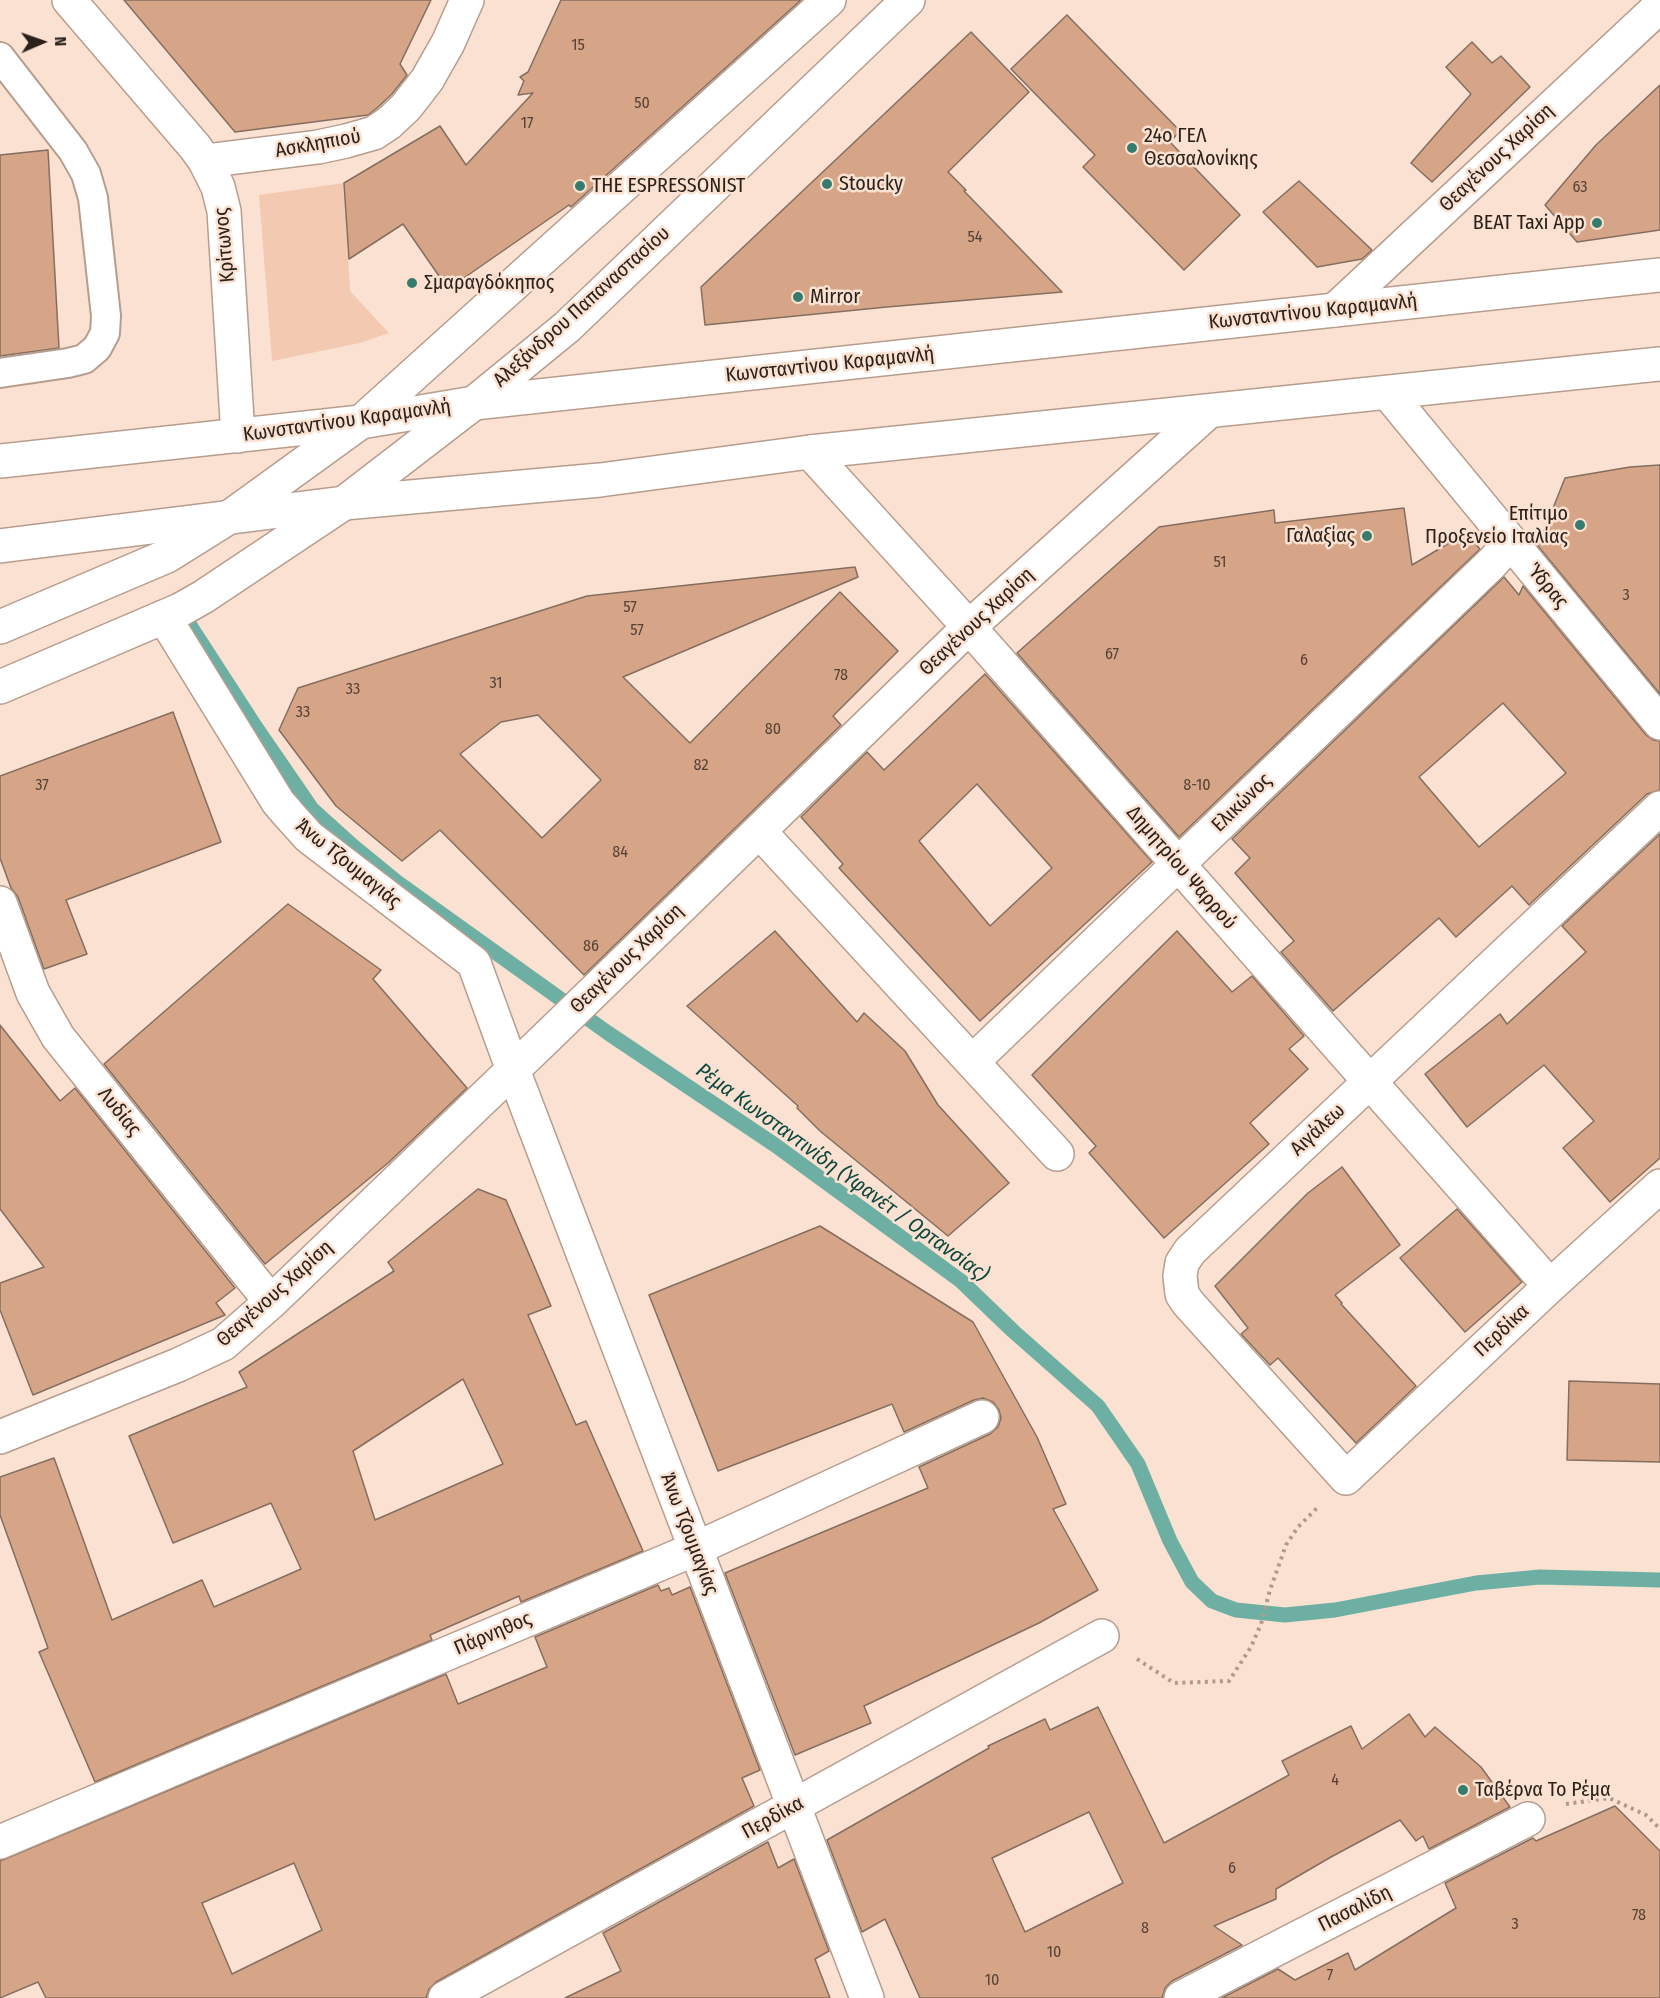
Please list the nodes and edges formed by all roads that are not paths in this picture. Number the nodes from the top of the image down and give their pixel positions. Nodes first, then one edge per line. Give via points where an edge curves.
1 (69, 0) edge
2 (467, 0) edge
3 (830, 0) edge
4 (909, 0) edge
5 (1660, 6) edge
6 (0, 57) edge
7 (205, 161) junction
8 (1660, 275) edge
9 (1335, 310) junction
10 (1660, 364) edge
11 (0, 373) edge
12 (1388, 393) junction
13 (474, 403) junction
14 (1209, 411) junction
15 (361, 422) junction
16 (238, 436) junction
17 (810, 452) junction
18 (0, 461) edge
19 (344, 503) junction
20 (231, 516) junction
21 (1511, 542) junction
22 (0, 546) edge
23 (164, 617) junction
24 (0, 627) edge
25 (969, 627) junction
26 (0, 687) edge
27 (1660, 723) edge
28 (1660, 808) edge
29 (759, 831) junction
30 (1178, 865) junction
31 (0, 903) edge
32 (972, 1062) junction
33 (513, 1070) junction
34 (1369, 1082) junction
35 (1057, 1154) dead end
36 (1660, 1186) edge
37 (1550, 1286) junction
38 (271, 1302) junction
39 (982, 1417) dead end
40 (0, 1437) edge
41 (1346, 1478) joint
42 (695, 1549) junction
43 (1102, 1636) road end
44 (793, 1807) junction
45 (1528, 1819) road end
46 (0, 1842) edge
47 (445, 1998) edge
48 (867, 1998) edge
49 (1181, 1998) edge

1 - 7 street, Κρίτωνος
2 - 7 street, Ασκληπιού via 427,80 389,123 374,132 318,147
3 - 15 street
4 - 13 street, Αλεξάνδρου Παπαναστασίου via 567,327
5 - 9 street, Θεαγένους Χαρίση
6 - 11 lane via 73,151 86,174 93,198 106,316 105,333 97,348 84,358
7 - 16 street, Κρίτωνος via 224,211
8 - 9 street, Κωνσταντίνου Καραμανλή
9 - 13 street, Κωνσταντίνου Καραμανλή
10 - 12 street
12 - 14 street
12 - 21 street, Ύδρας
13 - 15 street, Κωνσταντίνου Καραμανλή
13 - 19 street, Αλεξάνδρου Παπαναστασίου
14 - 17 street
14 - 25 street, Θεαγένους Χαρίση
15 - 16 street, Κωνσταντίνου Καραμανλή
15 - 20 street
16 - 18 street, Κωνσταντίνου Καραμανλή
17 - 19 street via 600,480
17 - 25 street, Δημητρίου Ψαρρού
19 - 20 street
19 - 23 street, Αλεξάνδρου Παπαναστασίου via 203,597
20 - 22 street
20 - 24 street via 167,556
21 - 27 street, Ύδρας
21 - 30 street, Ελικώνος
23 - 26 street, Αλεξάνδρου Παπαναστασίου
23 - 33 street, Άνω Τζουμαγιάς via 290,816 309,837 474,963
25 - 29 street, Θεαγένους Χαρίση
25 - 30 street, Δημητρίου Ψαρρού
28 - 34 street, Αιγάλεω
29 - 32 street
29 - 33 street, Θεαγένους Χαρίση
30 - 32 street, Ελικώνος
30 - 34 street, Δημητρίου Ψαρρού
31 - 38 street, Λυδίας via 33,993 58,1037
32 - 35 street
33 - 38 street, Θεαγένους Χαρίση
33 - 42 street, Άνω Τζουμαγίας
34 - 37 street, Δημητρίου Ψαρρού
34 - 41 street, Αιγάλεω via 1190,1251 1179,1276 1188,1303
36 - 37 street, Περδίκα
37 - 41 street, Περδίκα
38 - 40 street, Θεαγένους Χαρίση via 223,1344
39 - 42 street, Πάρνηθος
42 - 44 street, Άνω Τζουμαγίας
42 - 46 street, Πάρνηθος
43 - 44 street, Περδίκα
44 - 47 street, Περδίκα
44 - 48 street, Άνω Τζουμαγίας
45 - 49 street, Πασαλίδη

